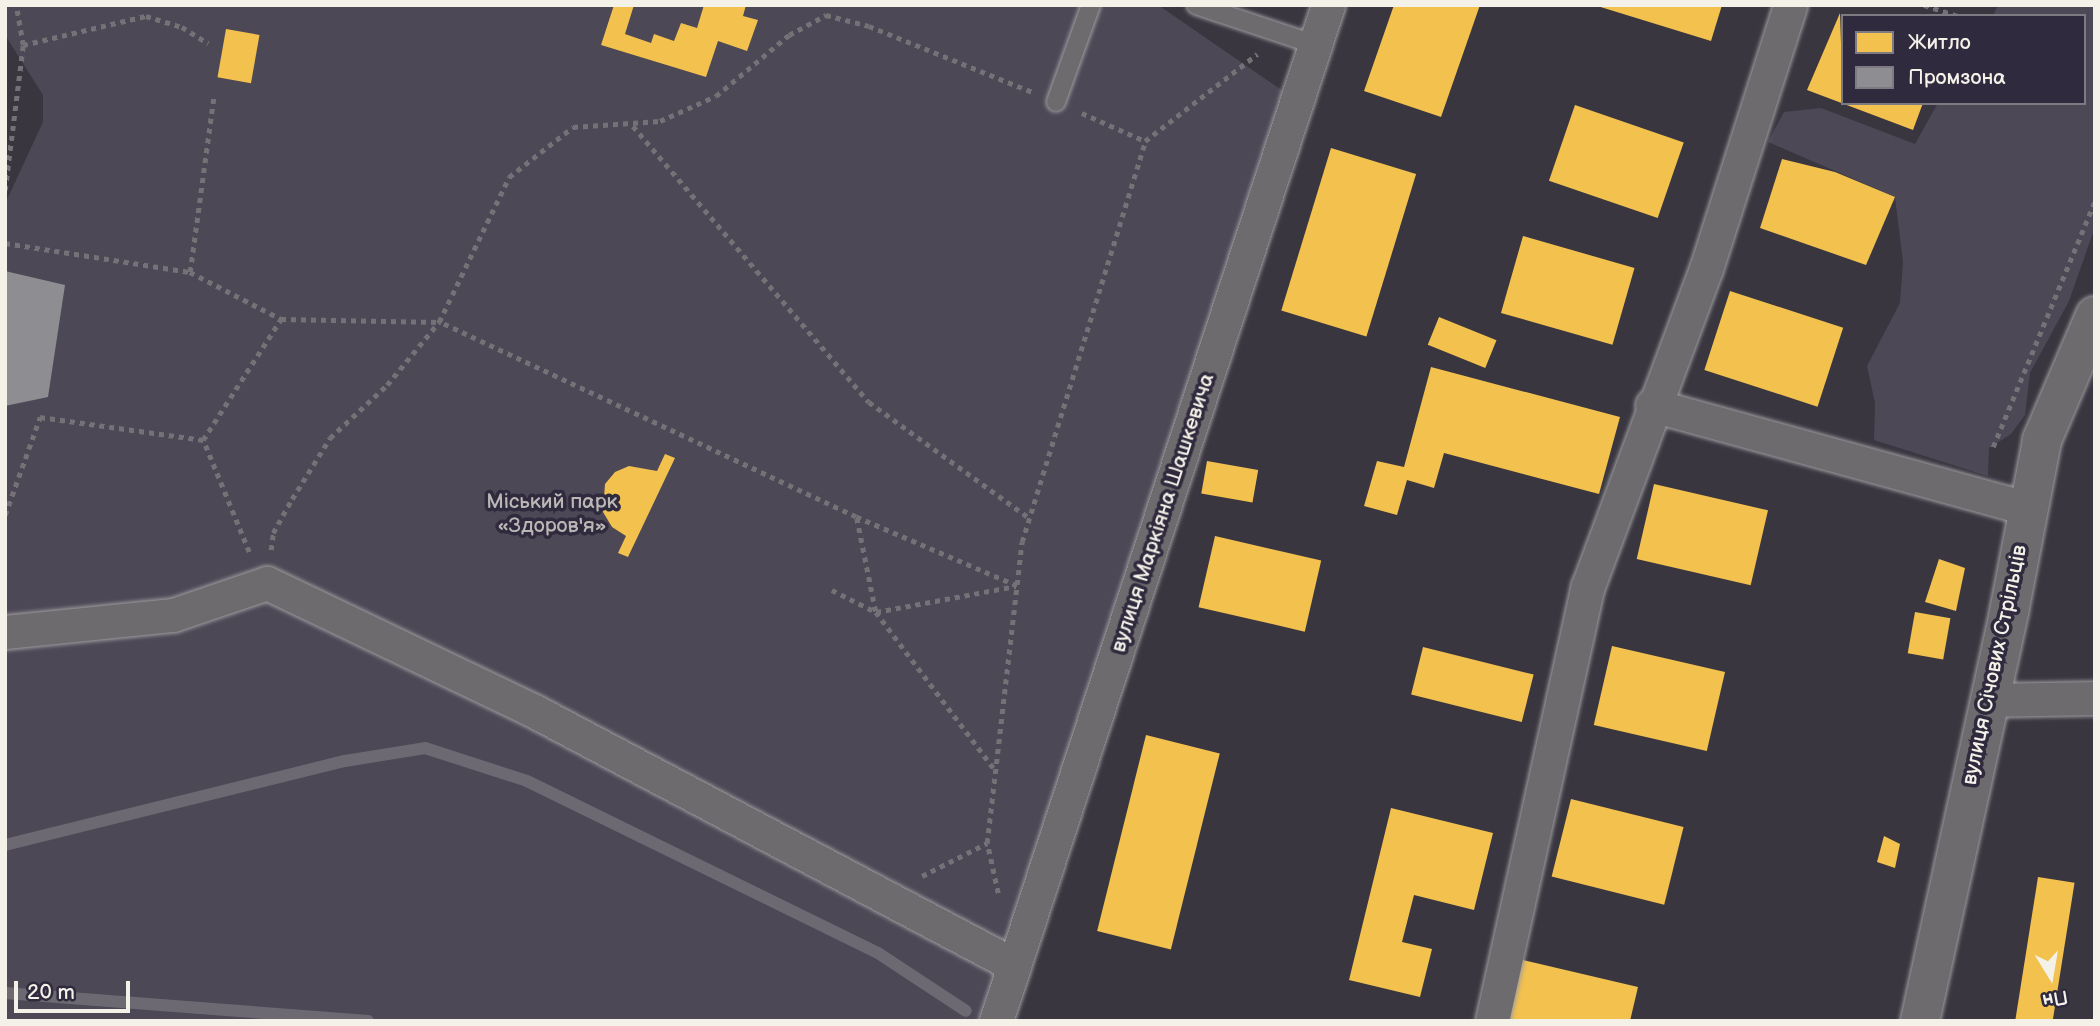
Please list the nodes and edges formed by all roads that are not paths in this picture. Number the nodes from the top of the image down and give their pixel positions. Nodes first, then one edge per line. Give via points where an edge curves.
1 (1091, 5) edge
2 (1196, 5) edge
3 (1328, 5) edge
4 (1790, 5) edge
5 (1316, 44) junction
6 (1056, 102) road end
7 (2095, 316) edge
8 (1652, 405) junction
9 (2027, 508) junction
10 (5, 632) edge
11 (2095, 698) edge
12 (1988, 701) junction
13 (1014, 965) junction
14 (996, 1021) edge
15 (1492, 1021) edge
16 (1920, 1021) edge

1 - 6 lane
2 - 5 lane
3 - 5 street, вулиця Маркіяна Шашкевича
4 - 8 street via 1706,268
5 - 13 street, вулиця Маркіяна Шашкевича
7 - 9 street, вулиця Січових Стрільців via 2042,440
8 - 9 street
8 - 15 street via 1588,586
9 - 12 street, вулиця Січових Стрільців
10 - 13 street via 173,615 267,583 536,712
11 - 12 street
12 - 16 street, вулиця Січових Стрільців
13 - 14 street, вулиця Маркіяна Шашкевича

